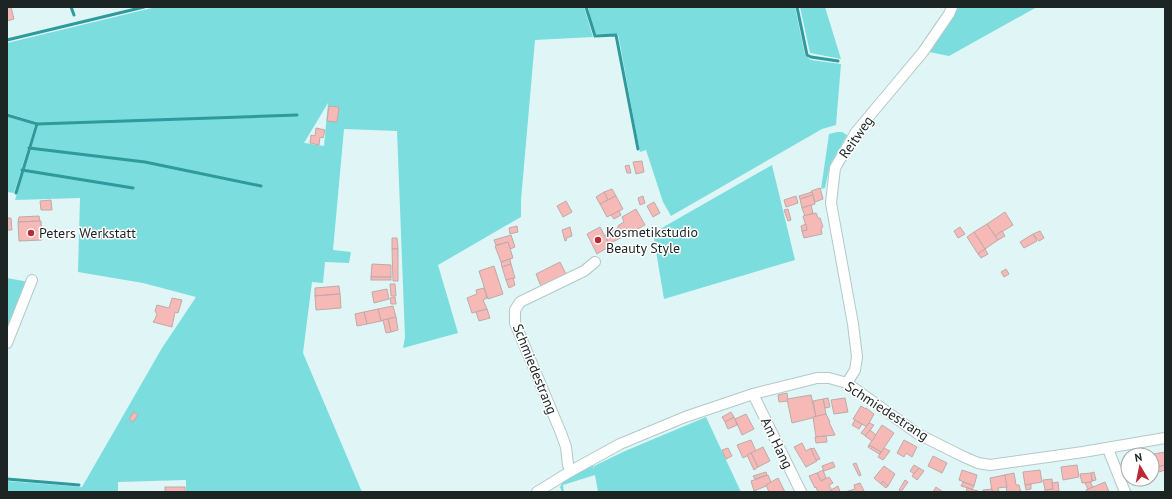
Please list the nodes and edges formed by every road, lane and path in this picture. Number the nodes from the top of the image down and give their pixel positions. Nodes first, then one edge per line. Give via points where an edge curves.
1 (952, 7) edge
2 (595, 262) dead end
3 (32, 280) dead end
4 (7, 343) edge
5 (847, 383) junction
6 (753, 394) junction
7 (1165, 438) edge
8 (1108, 448) junction
9 (571, 471) junction
10 (537, 492) edge
11 (801, 492) edge
12 (1125, 492) edge

1 - 5 street, Reitweg via 923,52 856,132 835,168 831,203 857,358 855,370
2 - 9 street, Schmiedestrang via 584,271 520,302 515,310 515,323 561,433
3 - 4 street
5 - 6 street, Schmiedestrang via 817,378
5 - 8 street, Schmiedestrang via 918,434 978,463 990,465
6 - 9 street, Schmiedestrang via 685,417 620,444
6 - 11 street, Am Hang
7 - 8 street, Schmiedestrang
8 - 12 street
9 - 10 street, Schmiedestrang

